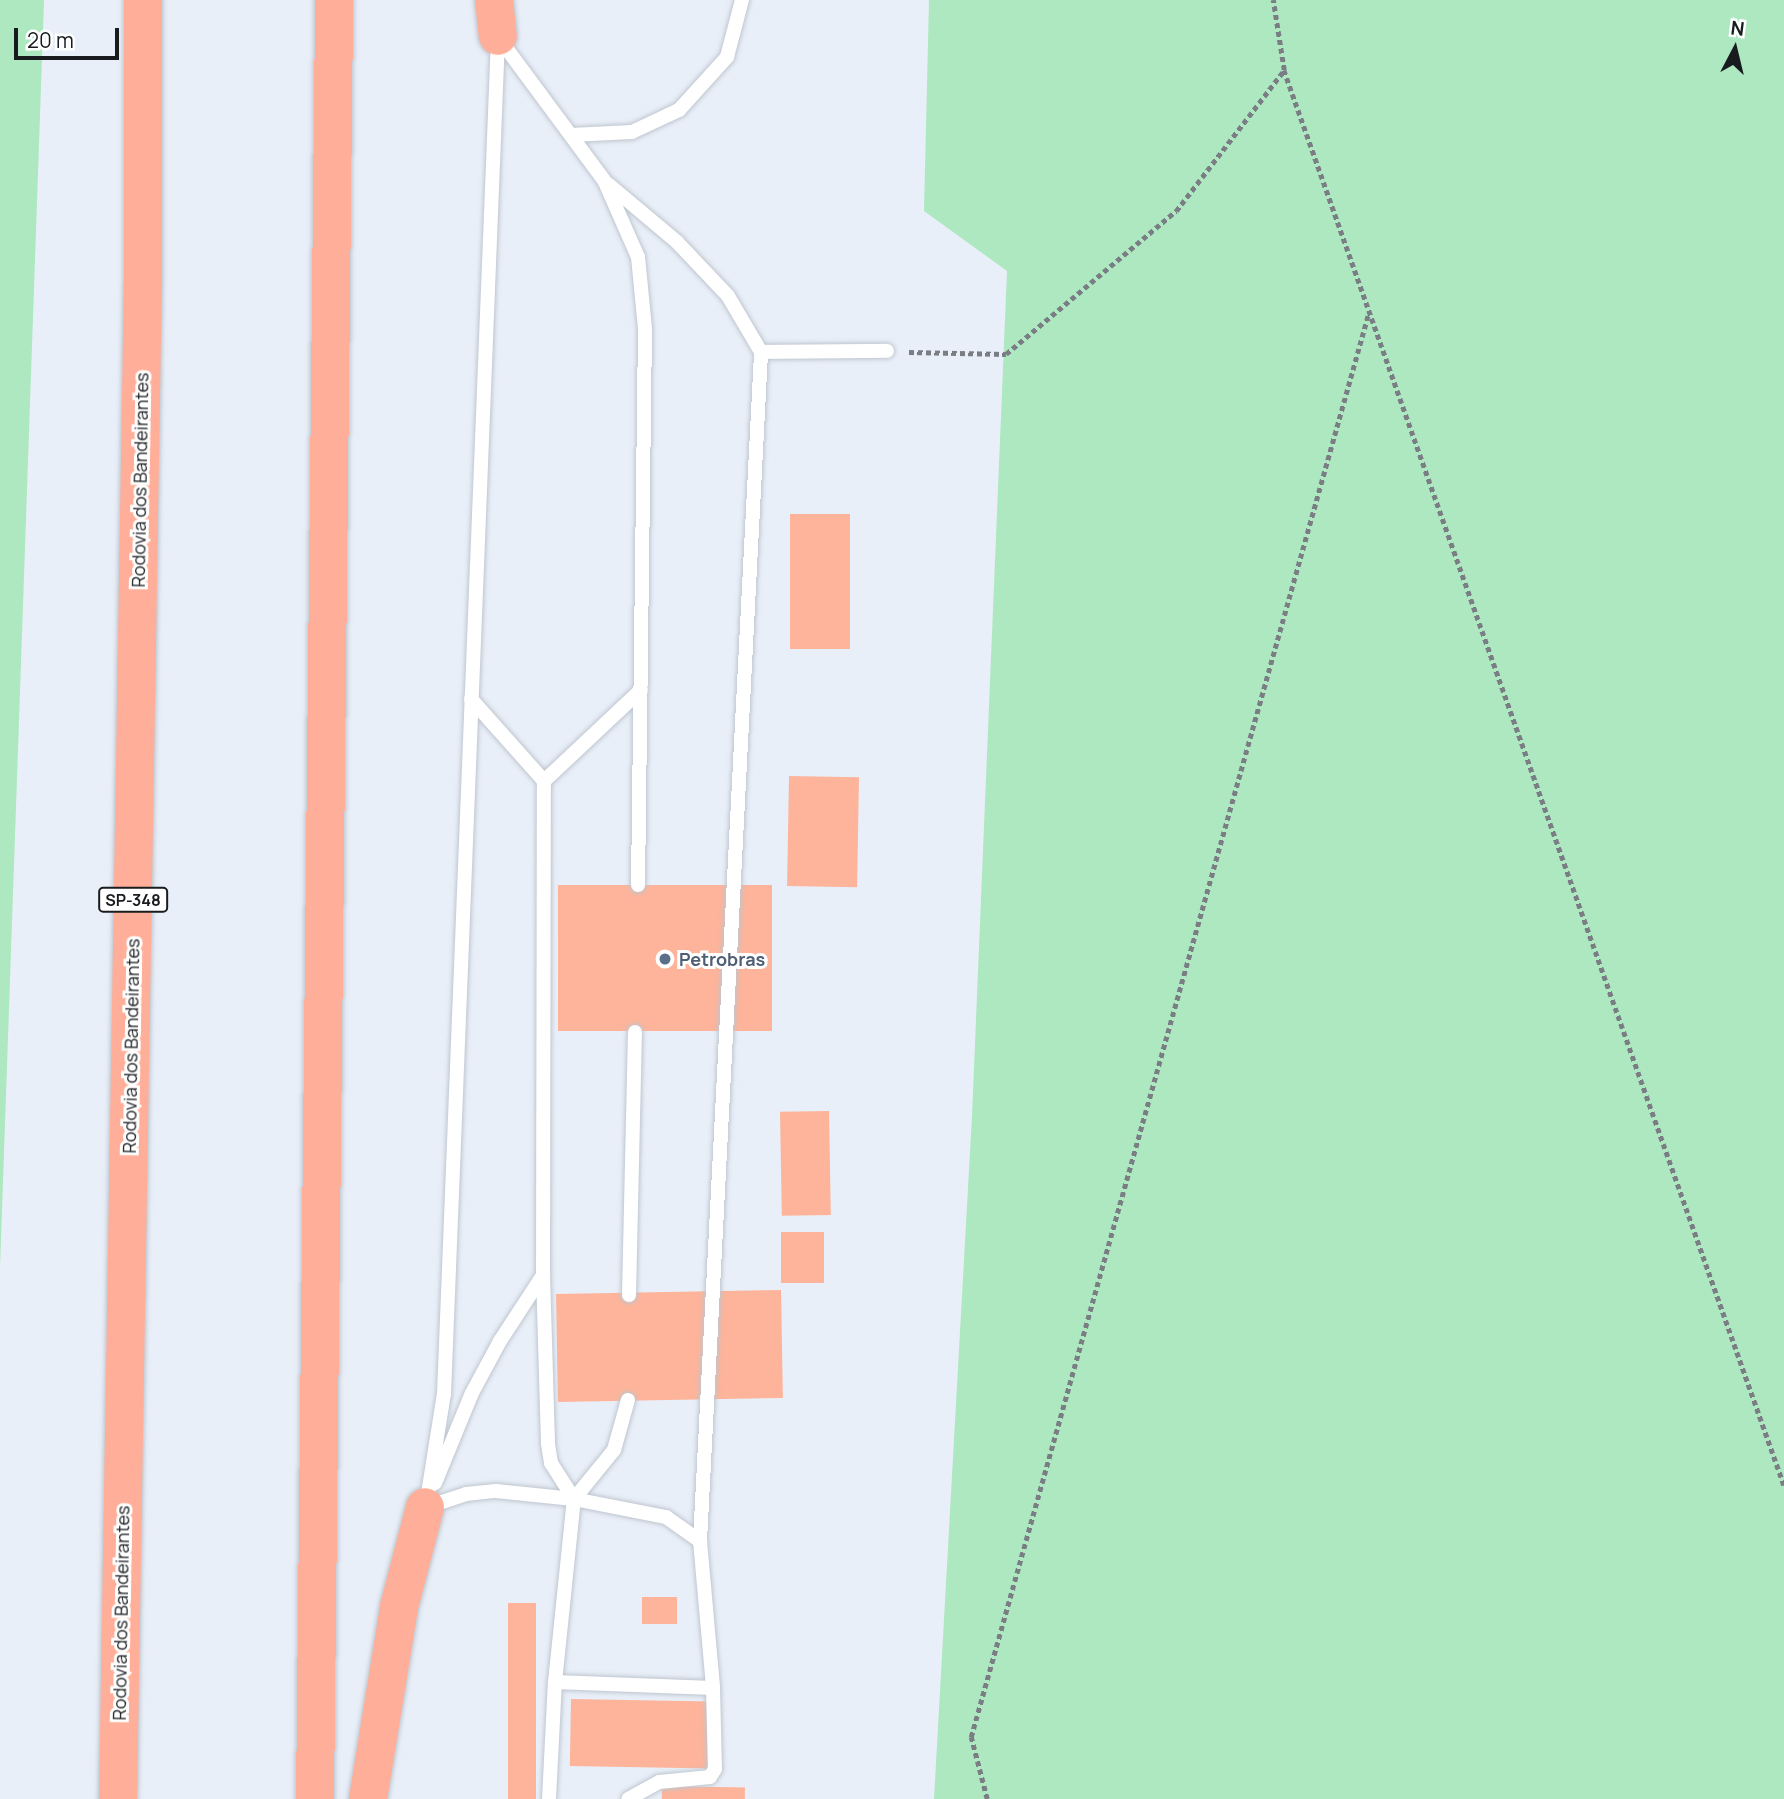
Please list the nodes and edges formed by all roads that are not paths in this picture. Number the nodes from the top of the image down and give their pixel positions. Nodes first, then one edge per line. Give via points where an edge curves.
1 (143, 0) edge
2 (334, 0) edge
3 (741, 0) edge
4 (496, 18) edge
5 (571, 135) junction
6 (604, 180) junction
7 (887, 351) road end
8 (761, 352) junction
9 (641, 690) junction
10 (471, 699) junction
11 (544, 781) junction
12 (638, 885) dead end
13 (635, 1032) dead end
14 (543, 1275) junction
15 (629, 1295) dead end
16 (628, 1400) dead end
17 (574, 1499) junction
18 (425, 1507) junction
19 (700, 1541) junction
20 (555, 1682) junction
21 (713, 1688) junction
22 (118, 1799) edge
23 (315, 1799) edge
24 (368, 1799) edge
25 (549, 1799) edge
26 (628, 1799) edge

1 - 22 highway, Rodovia dos Bandeirantes / SP-348 via 143,294
2 - 23 highway
3 - 5 lane via 727,57 679,110 632,132
4 - 5 lane
4 - 10 lane
5 - 6 lane
6 - 8 lane via 677,242 728,296
6 - 9 lane via 638,257 645,329
7 - 8 lane
8 - 19 lane
9 - 11 lane
9 - 12 lane
10 - 11 lane
10 - 18 lane via 444,1394
11 - 14 lane
13 - 15 lane
14 - 17 lane via 548,1443 551,1463
14 - 18 lane via 472,1393
16 - 17 lane via 614,1450
17 - 18 lane via 496,1491 466,1494
17 - 19 lane via 666,1517
17 - 20 lane
18 - 24 highway via 399,1607
19 - 21 lane
20 - 21 lane
20 - 25 lane
21 - 26 lane via 717,1755 710,1777 659,1782

